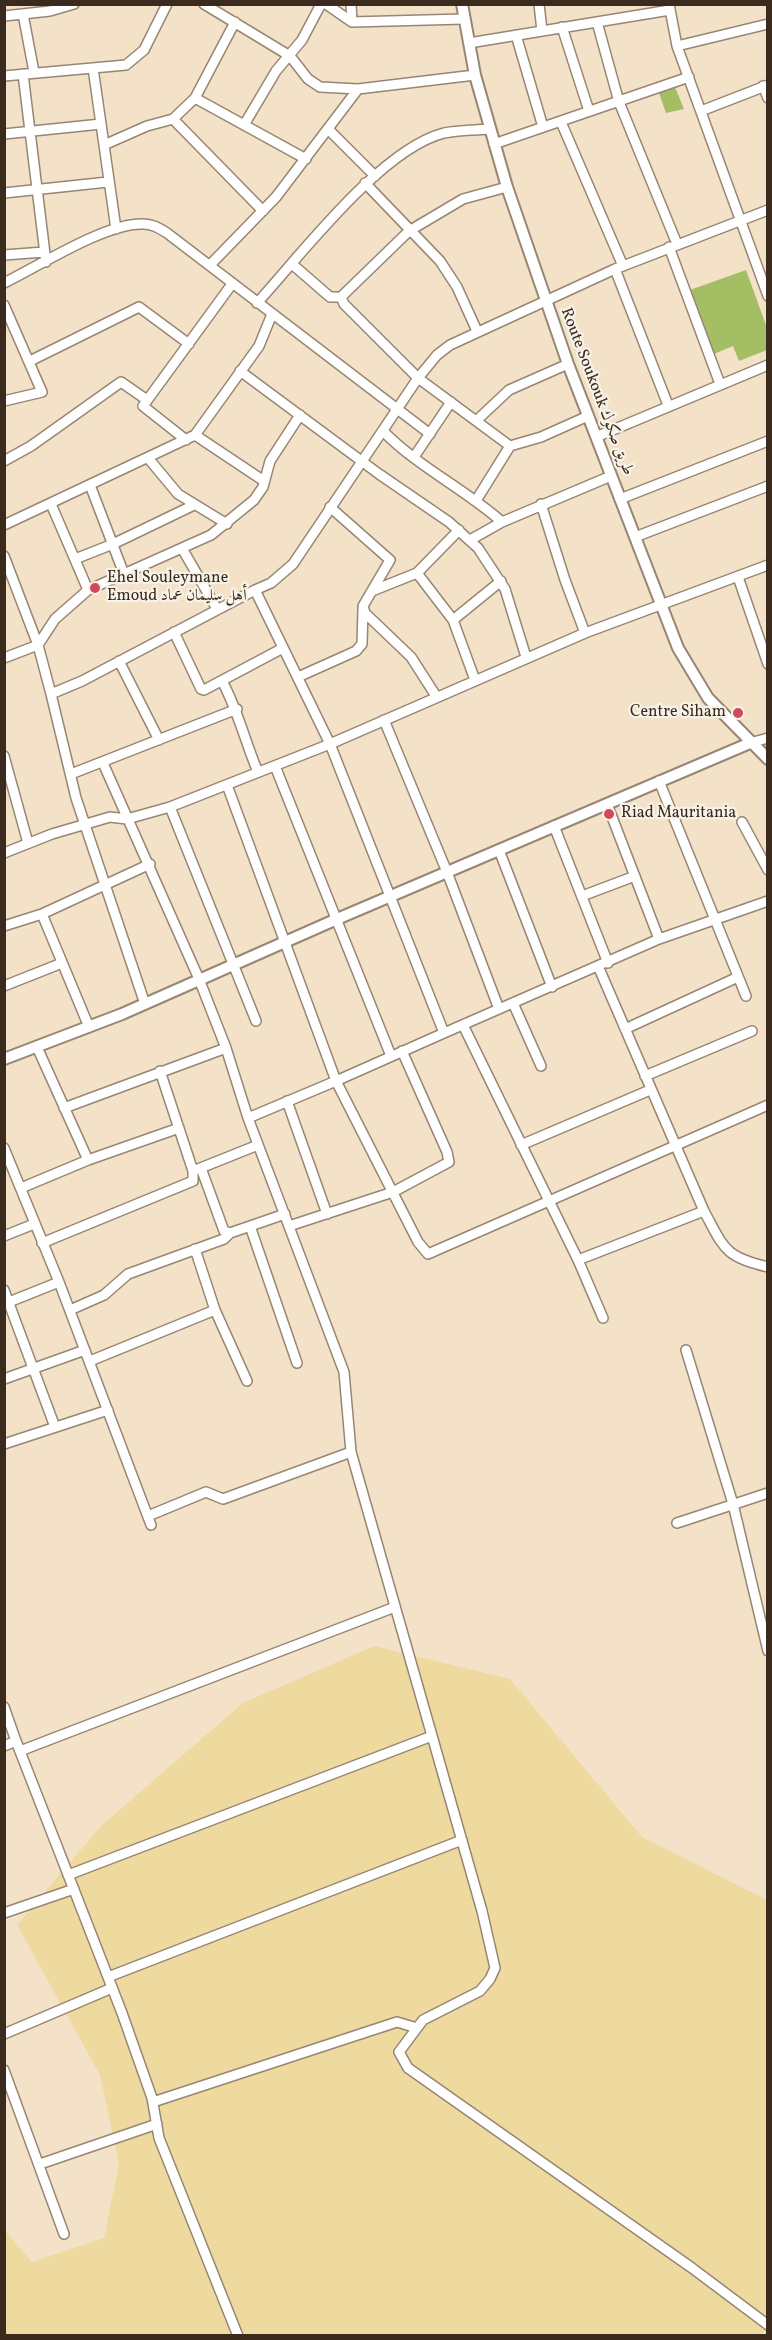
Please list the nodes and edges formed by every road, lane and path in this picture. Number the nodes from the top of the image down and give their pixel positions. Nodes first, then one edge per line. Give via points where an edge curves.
1 (74, 4) edge
2 (167, 4) edge
3 (204, 4) edge
4 (321, 4) edge
5 (326, 4) edge
6 (351, 4) edge
7 (462, 4) edge
8 (539, 4) edge
9 (669, 7) edge
10 (52, 8) edge
11 (22, 14) junction
12 (4, 16) edge
13 (464, 19) junction
14 (235, 22) junction
15 (352, 22) junction
16 (597, 22) junction
17 (768, 24) edge
18 (562, 27) junction
19 (542, 31) junction
20 (516, 35) junction
21 (469, 43) junction
22 (677, 46) junction
23 (290, 56) junction
24 (93, 68) junction
25 (34, 72) junction
26 (23, 74) junction
27 (475, 75) junction
28 (4, 76) edge
29 (689, 77) junction
30 (765, 86) edge
31 (358, 88) junction
32 (195, 98) junction
33 (768, 98) edge
34 (619, 102) junction
35 (589, 111) junction
36 (701, 111) junction
37 (173, 119) junction
38 (561, 122) junction
39 (101, 124) junction
40 (243, 125) junction
41 (543, 127) junction
42 (328, 129) junction
43 (490, 129) junction
44 (30, 131) junction
45 (4, 134) edge
46 (494, 144) junction
47 (104, 145) junction
48 (306, 159) junction
49 (375, 176) junction
50 (108, 183) junction
51 (365, 183) junction
52 (507, 187) junction
53 (36, 190) junction
54 (4, 193) edge
55 (768, 210) edge
56 (263, 211) junction
57 (741, 220) junction
58 (116, 229) junction
59 (409, 231) junction
60 (673, 246) junction
61 (44, 252) junction
62 (4, 255) edge
63 (46, 262) junction
64 (292, 264) junction
65 (210, 265) junction
66 (619, 268) junction
67 (4, 283) edge
68 (232, 285) junction
69 (768, 296) edge
70 (341, 297) junction
71 (546, 301) junction
72 (257, 303) junction
73 (4, 305) edge
74 (272, 314) junction
75 (477, 331) junction
76 (189, 344) junction
77 (30, 361) junction
78 (568, 364) junction
79 (768, 365) edge
80 (240, 371) junction
81 (418, 378) junction
82 (720, 384) junction
83 (147, 400) junction
84 (4, 401) edge
85 (451, 402) junction
86 (668, 405) junction
87 (399, 407) junction
88 (300, 415) junction
89 (588, 416) junction
90 (476, 421) junction
91 (384, 430) junction
92 (430, 434) junction
93 (195, 435) junction
94 (596, 437) junction
95 (186, 440) junction
96 (768, 441) edge
97 (510, 446) junction
98 (414, 457) junction
99 (148, 458) junction
100 (362, 460) junction
101 (4, 461) edge
102 (611, 476) junction
103 (264, 481) junction
104 (90, 485) junction
105 (768, 486) edge
106 (477, 499) junction
107 (620, 499) junction
108 (51, 504) junction
109 (541, 504) junction
110 (194, 506) junction
111 (330, 507) junction
112 (502, 522) junction
113 (227, 524) junction
114 (4, 525) edge
115 (459, 530) junction
116 (635, 537) junction
117 (470, 540) junction
118 (113, 544) junction
119 (183, 549) junction
120 (4, 556) edge
121 (75, 559) junction
122 (768, 565) edge
123 (417, 573) junction
124 (124, 574) junction
125 (738, 577) junction
126 (501, 581) junction
127 (88, 590) junction
128 (255, 590) junction
129 (372, 591) junction
130 (661, 605) junction
131 (363, 606) junction
132 (217, 609) junction
133 (453, 620) junction
134 (174, 632) junction
135 (585, 633) junction
136 (38, 645) junction
137 (283, 648) junction
138 (526, 657) junction
139 (4, 658) edge
140 (119, 662) junction
141 (768, 664) edge
142 (298, 677) junction
143 (475, 680) junction
144 (222, 681) junction
145 (51, 694) junction
146 (436, 696) junction
147 (237, 709) junction
148 (384, 720) junction
149 (768, 738) edge
150 (159, 740) junction
151 (750, 743) junction
152 (330, 744) junction
153 (4, 756) edge
154 (768, 759) edge
155 (103, 763) junction
156 (275, 766) junction
157 (258, 772) junction
158 (71, 774) junction
159 (6, 778) edge
160 (660, 781) junction
161 (227, 785) junction
162 (607, 804) junction
163 (170, 807) junction
164 (127, 819) junction
165 (742, 822) dead end
166 (85, 824) junction
167 (554, 826) junction
168 (27, 843) junction
169 (499, 850) junction
170 (4, 853) edge
171 (150, 864) junction
172 (768, 870) edge
173 (447, 872) junction
174 (635, 876) junction
175 (105, 884) junction
176 (390, 896) junction
177 (582, 896) junction
178 (768, 901) edge
179 (42, 914) junction
180 (717, 918) junction
181 (337, 919) junction
182 (4, 926) edge
183 (659, 939) junction
184 (285, 942) junction
185 (62, 963) junction
186 (608, 963) junction
187 (233, 964) junction
188 (598, 966) junction
189 (738, 977) junction
190 (199, 979) junction
191 (4, 986) edge
192 (552, 987) junction
193 (746, 996) dead end
194 (513, 1003) junction
195 (145, 1004) junction
196 (499, 1009) junction
197 (256, 1021) dead end
198 (463, 1025) junction
199 (89, 1027) junction
200 (625, 1029) junction
201 (752, 1031) dead end
202 (444, 1033) junction
203 (37, 1047) junction
204 (226, 1048) junction
205 (402, 1051) junction
206 (391, 1056) junction
207 (4, 1059) edge
208 (541, 1066) dead end
209 (160, 1071) junction
210 (645, 1076) junction
211 (336, 1081) junction
212 (650, 1090) junction
213 (287, 1101) junction
214 (768, 1105) edge
215 (64, 1108) junction
216 (248, 1118) junction
217 (179, 1128) junction
218 (258, 1145) junction
219 (521, 1145) junction
220 (676, 1146) junction
221 (4, 1148) edge
222 (88, 1160) junction
223 (8, 1167) edge
224 (197, 1170) junction
225 (21, 1188) junction
226 (393, 1192) junction
227 (548, 1200) junction
228 (704, 1211) junction
229 (285, 1214) junction
230 (327, 1214) junction
231 (34, 1224) junction
232 (250, 1226) junction
233 (289, 1226) junction
234 (230, 1233) junction
235 (4, 1236) edge
236 (42, 1243) junction
237 (195, 1249) junction
238 (578, 1260) junction
239 (768, 1267) edge
240 (59, 1282) junction
241 (4, 1290) edge
242 (7, 1304) edge
243 (70, 1310) junction
244 (215, 1310) junction
245 (603, 1317) dead end
246 (85, 1350) junction
247 (686, 1350) dead end
248 (90, 1361) junction
249 (297, 1363) dead end
250 (33, 1370) junction
251 (4, 1379) edge
252 (247, 1381) dead end
253 (108, 1410) junction
254 (55, 1427) junction
255 (4, 1444) edge
256 (351, 1452) junction
257 (768, 1493) edge
258 (733, 1504) junction
259 (677, 1523) dead end
260 (395, 1606) junction
261 (768, 1651) edge
262 (4, 1707) edge
263 (432, 1737) junction
264 (16, 1741) junction
265 (4, 1746) edge
266 (20, 1751) junction
267 (462, 1840) junction
268 (68, 1875) junction
269 (74, 1889) junction
270 (4, 1913) edge
271 (108, 1977) junction
272 (112, 1988) junction
273 (417, 2028) junction
274 (4, 2034) edge
275 (4, 2070) edge
276 (153, 2102) junction
277 (157, 2124) junction
278 (39, 2164) junction
279 (64, 2234) dead end
280 (768, 2325) edge
281 (238, 2336) edge

1 - 10 street
2 - 24 street via 151,39 136,58 119,67
3 - 14 street
4 - 23 street
5 - 15 street
6 - 15 street
7 - 13 street, Route Soukouk طريق صكوك
8 - 19 street
9 - 16 street
9 - 22 street
10 - 11 street
11 - 12 street
11 - 25 street
13 - 15 street
13 - 21 street, Route Soukouk طريق صكوك
14 - 23 street
14 - 32 street
16 - 18 street
16 - 34 street
17 - 22 street
18 - 19 street
18 - 35 street
19 - 20 street
20 - 21 street
20 - 41 street
21 - 27 street, Route Soukouk طريق صكوك
22 - 29 street
23 - 31 street via 308,79 320,87
23 - 40 street via 276,71
24 - 25 street
24 - 39 street
25 - 26 street
26 - 28 street
26 - 44 street
27 - 31 street
27 - 43 street, Route Soukouk طريق صكوك
29 - 34 street
29 - 36 street
30 - 33 street
30 - 36 street
31 - 42 street
32 - 37 street
32 - 40 street
34 - 35 street
34 - 60 street
35 - 38 street
36 - 57 street
37 - 47 street
37 - 56 street
38 - 41 street
38 - 66 street
39 - 44 street
39 - 47 street
40 - 48 street
41 - 46 street
42 - 48 street
42 - 49 street
43 - 46 street, Route Soukouk طريق صكوك
43 - 49 street via 437,136
44 - 45 street
44 - 53 street
46 - 52 street, Route Soukouk طريق صكوك
47 - 50 street
48 - 56 street
49 - 51 street
50 - 53 street
50 - 58 street
51 - 59 street
51 - 64 street
52 - 59 street via 463,199
52 - 71 street, Route Soukouk طريق صكوك
53 - 54 street
53 - 61 street
55 - 57 street
56 - 65 street
57 - 60 street
57 - 69 street
58 - 63 street
58 - 65 street via 152,225
59 - 70 street
59 - 75 street via 446,269
60 - 66 street
60 - 82 street
61 - 62 street
61 - 63 street
63 - 67 street
64 - 70 street via 330,297
64 - 72 street
65 - 68 street
66 - 71 street
66 - 86 street
68 - 72 street
68 - 76 street
70 - 81 street
71 - 75 street
71 - 78 street, Route Soukouk طريق صكوك
72 - 74 street
73 - 77 street
74 - 80 street via 261,342
74 - 87 street
75 - 81 street via 437,355
76 - 77 street via 139,307
76 - 83 street
77 - 84 street via 42,392
78 - 89 street, Route Soukouk طريق صكوك
78 - 90 street via 509,390
79 - 82 street
80 - 88 street
80 - 93 street
81 - 85 street
81 - 87 street
82 - 86 street
83 - 95 street via 144,408
83 - 101 street via 121,382
85 - 90 street
85 - 92 street
86 - 94 street
87 - 91 street
87 - 92 street
88 - 100 street
88 - 103 street via 270,461
89 - 94 street, Route Soukouk طريق صكوك
89 - 97 street
90 - 97 street
91 - 98 street
91 - 100 street
92 - 98 street
93 - 95 street
93 - 103 street
94 - 102 street, Route Soukouk طريق صكوك
95 - 99 street
96 - 107 street
97 - 106 street
98 - 106 street
99 - 104 street
99 - 110 street via 178,494
100 - 111 street
100 - 115 street
102 - 107 street, Route Soukouk طريق صكوك
102 - 109 street
103 - 113 street via 254,500
104 - 108 street
104 - 118 street
105 - 116 street
106 - 112 street
107 - 116 street, Route Soukouk طريق صكوك
108 - 114 street
108 - 121 street
109 - 112 street
109 - 135 street
110 - 113 street
110 - 118 street
111 - 128 street via 293,564 271,583
111 - 129 street via 390,560
112 - 117 street
113 - 119 street
115 - 117 street
115 - 123 street
116 - 130 street, Route Soukouk طريق صكوك
117 - 126 street
118 - 121 street
118 - 124 street
119 - 124 street
119 - 132 street
120 - 136 street
121 - 127 street
122 - 125 street
123 - 129 street
123 - 133 street
124 - 127 street
125 - 130 street
125 - 141 street
126 - 133 street
126 - 138 street
127 - 136 street via 55,619
128 - 132 street
128 - 137 street
129 - 131 street
130 - 135 street
130 - 151 street, Route Soukouk طريق صكوك via 691,674
131 - 142 street via 362,644 356,651
131 - 146 street via 370,619 411,657
132 - 134 street
133 - 143 street
134 - 140 street
134 - 144 street via 201,689 207,690
135 - 138 street
136 - 139 street
136 - 145 street
137 - 142 street
137 - 144 street
138 - 143 street
140 - 145 street
140 - 150 street
142 - 152 street
143 - 146 street
144 - 147 street
145 - 158 street
146 - 148 street
147 - 150 street
147 - 157 street
148 - 152 street
148 - 173 street
149 - 151 street
150 - 155 street
151 - 154 street, Route Soukouk طريق صكوك
151 - 160 street
152 - 156 street
152 - 176 street
153 - 159 street
155 - 158 street
155 - 164 street
156 - 157 street
156 - 181 street
157 - 161 street
158 - 166 street
159 - 168 street
160 - 162 street
160 - 180 street
161 - 163 street
161 - 184 street
162 - 167 street
162 - 174 street
163 - 164 street
163 - 187 street
164 - 166 street via 110,817
164 - 171 street
165 - 172 street
166 - 168 street
166 - 175 street
167 - 169 street
167 - 177 street
168 - 170 street
169 - 173 street
169 - 192 street
171 - 175 street
171 - 190 street
173 - 176 street
173 - 196 street
174 - 177 street
174 - 183 street
175 - 179 street
175 - 195 street
176 - 181 street
176 - 202 street
177 - 186 street
178 - 180 street
179 - 182 street
179 - 185 street
180 - 183 street
180 - 189 street
181 - 184 street
181 - 206 street
183 - 186 street
184 - 187 street
184 - 211 street
185 - 191 street
185 - 199 street
186 - 188 street
187 - 190 street
187 - 197 street
188 - 192 street
188 - 200 street
189 - 193 street
189 - 200 street
190 - 195 street
190 - 204 street
192 - 194 street
194 - 196 street
194 - 208 street
195 - 199 street
196 - 198 street
198 - 202 street
198 - 219 street
199 - 203 street
200 - 210 street
201 - 210 street
202 - 205 street
203 - 207 street
203 - 215 street
204 - 209 street
204 - 216 street
205 - 206 street
205 - 226 street via 449,1162
206 - 211 street
209 - 215 street
209 - 217 street
210 - 212 street
211 - 213 street
211 - 226 street
212 - 219 street
212 - 220 street
213 - 216 street
213 - 230 street
214 - 220 street
215 - 222 street
216 - 218 street
217 - 222 street
217 - 224 street
218 - 224 street
218 - 229 street
219 - 227 street
220 - 227 street
220 - 228 street
221 - 223 street
222 - 225 street
223 - 225 street
224 - 234 street via 221,1228
224 - 236 street via 189,1185
225 - 231 street
226 - 227 street via 428,1254
226 - 230 street
227 - 238 street
228 - 238 street
228 - 239 street via 725,1250 742,1261
229 - 232 street
229 - 233 street
230 - 233 street
231 - 235 street
231 - 236 street
232 - 234 street
232 - 249 street
233 - 256 street via 344,1372
234 - 237 street
236 - 240 street
237 - 243 street via 128,1274 104,1295
237 - 244 street
238 - 245 street
240 - 242 street
240 - 243 street
241 - 242 street
242 - 250 street
243 - 246 street
244 - 248 street
244 - 252 street
246 - 248 street
246 - 250 street
247 - 258 street
248 - 253 street
250 - 251 street
250 - 254 street
253 - 254 street
253 - 256 street via 149,1520 206,1492 223,1499
254 - 255 street
256 - 260 street
257 - 258 street
258 - 259 street
258 - 261 street
260 - 263 street
260 - 266 street
262 - 264 street
263 - 267 street
263 - 268 street
264 - 265 street
264 - 266 street
266 - 268 street
267 - 271 street
267 - 273 street via 495,1968 480,1990 423,2020
268 - 269 street
269 - 270 street
269 - 271 street
271 - 272 street
272 - 274 street
272 - 276 street
273 - 276 street via 397,2022
273 - 280 street via 399,2052 408,2068
275 - 278 street
276 - 277 street
277 - 278 street
277 - 281 street via 159,2138
278 - 279 street

